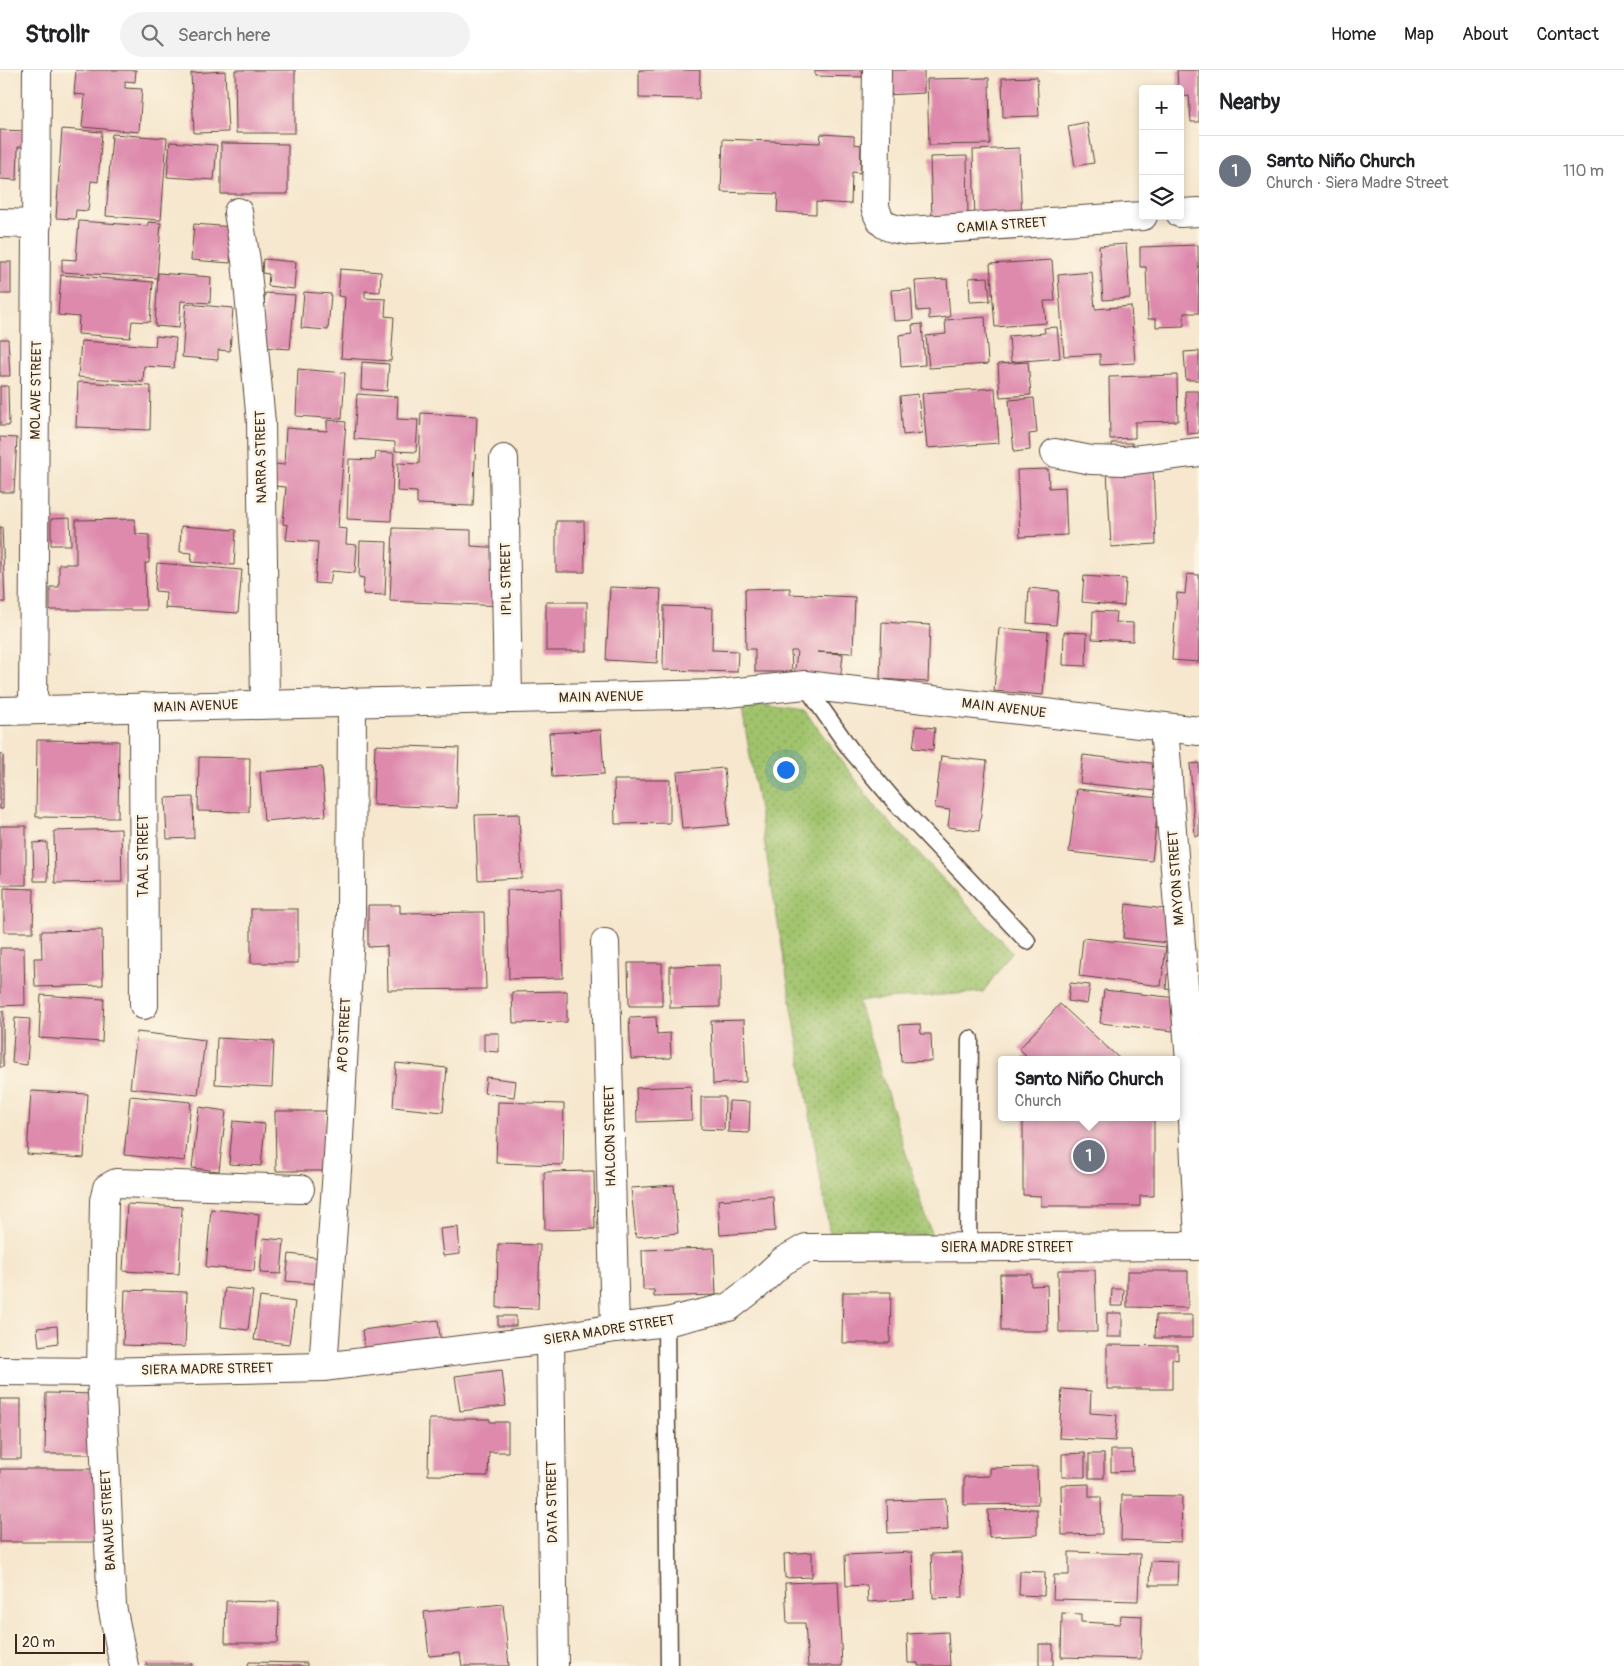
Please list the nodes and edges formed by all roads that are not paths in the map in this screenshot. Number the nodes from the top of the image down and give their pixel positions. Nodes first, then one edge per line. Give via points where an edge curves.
1 (38, 70) edge
2 (878, 70) edge
3 (238, 212) dead end
4 (1199, 212) edge
5 (1184, 214) edge
6 (1139, 216) edge
7 (0, 223) edge
8 (37, 224) junction
9 (1199, 452) edge
10 (1055, 453) dead end
11 (504, 459) dead end
12 (805, 685) junction
13 (508, 699) junction
14 (352, 702) junction
15 (265, 704) junction
16 (143, 707) junction
17 (33, 710) junction
18 (0, 711) edge
19 (1164, 727) junction
20 (1199, 731) edge
21 (1027, 941) dead end
22 (606, 943) dead end
23 (144, 1006) dead end
24 (970, 1038) dead end
25 (300, 1188) dead end
26 (1199, 1239) edge
27 (1199, 1246) edge
28 (968, 1247) junction
29 (666, 1322) junction
30 (614, 1328) junction
31 (550, 1339) junction
32 (323, 1367) junction
33 (0, 1371) edge
34 (101, 1372) junction
35 (124, 1666) edge
36 (554, 1666) edge
37 (669, 1666) edge

1 - 8 street, MOLAVE STREET
2 - 6 street, CAMIA STREET via 875,206 885,225 908,231
3 - 15 street, NARRA STREET via 246,260 261,423
4 - 5 street
7 - 8 street
8 - 17 street, MOLAVE STREET
9 - 10 street via 1124,461 1091,460
11 - 13 street, IPIL STREET
12 - 13 street, MAIN AVENUE via 719,694
12 - 19 street, MAIN AVENUE
12 - 21 lane via 850,749 896,803
13 - 14 street, MAIN AVENUE
14 - 15 street, MAIN AVENUE
14 - 32 street, APO STREET via 351,914
15 - 16 street, MAIN AVENUE
16 - 17 street, MAIN AVENUE
16 - 23 street, TAAL STREET
17 - 18 street, MAIN AVENUE
19 - 20 street, MAIN AVENUE
19 - 26 street, MAYON STREET via 1190,1062
22 - 30 street, HALCON STREET
24 - 28 lane
25 - 34 street, BANAUE STREET via 116,1182 107,1188 104,1201
27 - 28 street, SIERA MADRE STREET
28 - 29 street, SIERA MADRE STREET via 806,1248 783,1262 728,1307
29 - 30 street, SIERA MADRE STREET
29 - 37 lane
30 - 31 street, SIERA MADRE STREET
31 - 32 street, SIERA MADRE STREET
31 - 36 street, DATA STREET
32 - 34 street, SIERA MADRE STREET
33 - 34 street, SIERA MADRE STREET
34 - 35 street, BANAUE STREET via 112,1606

